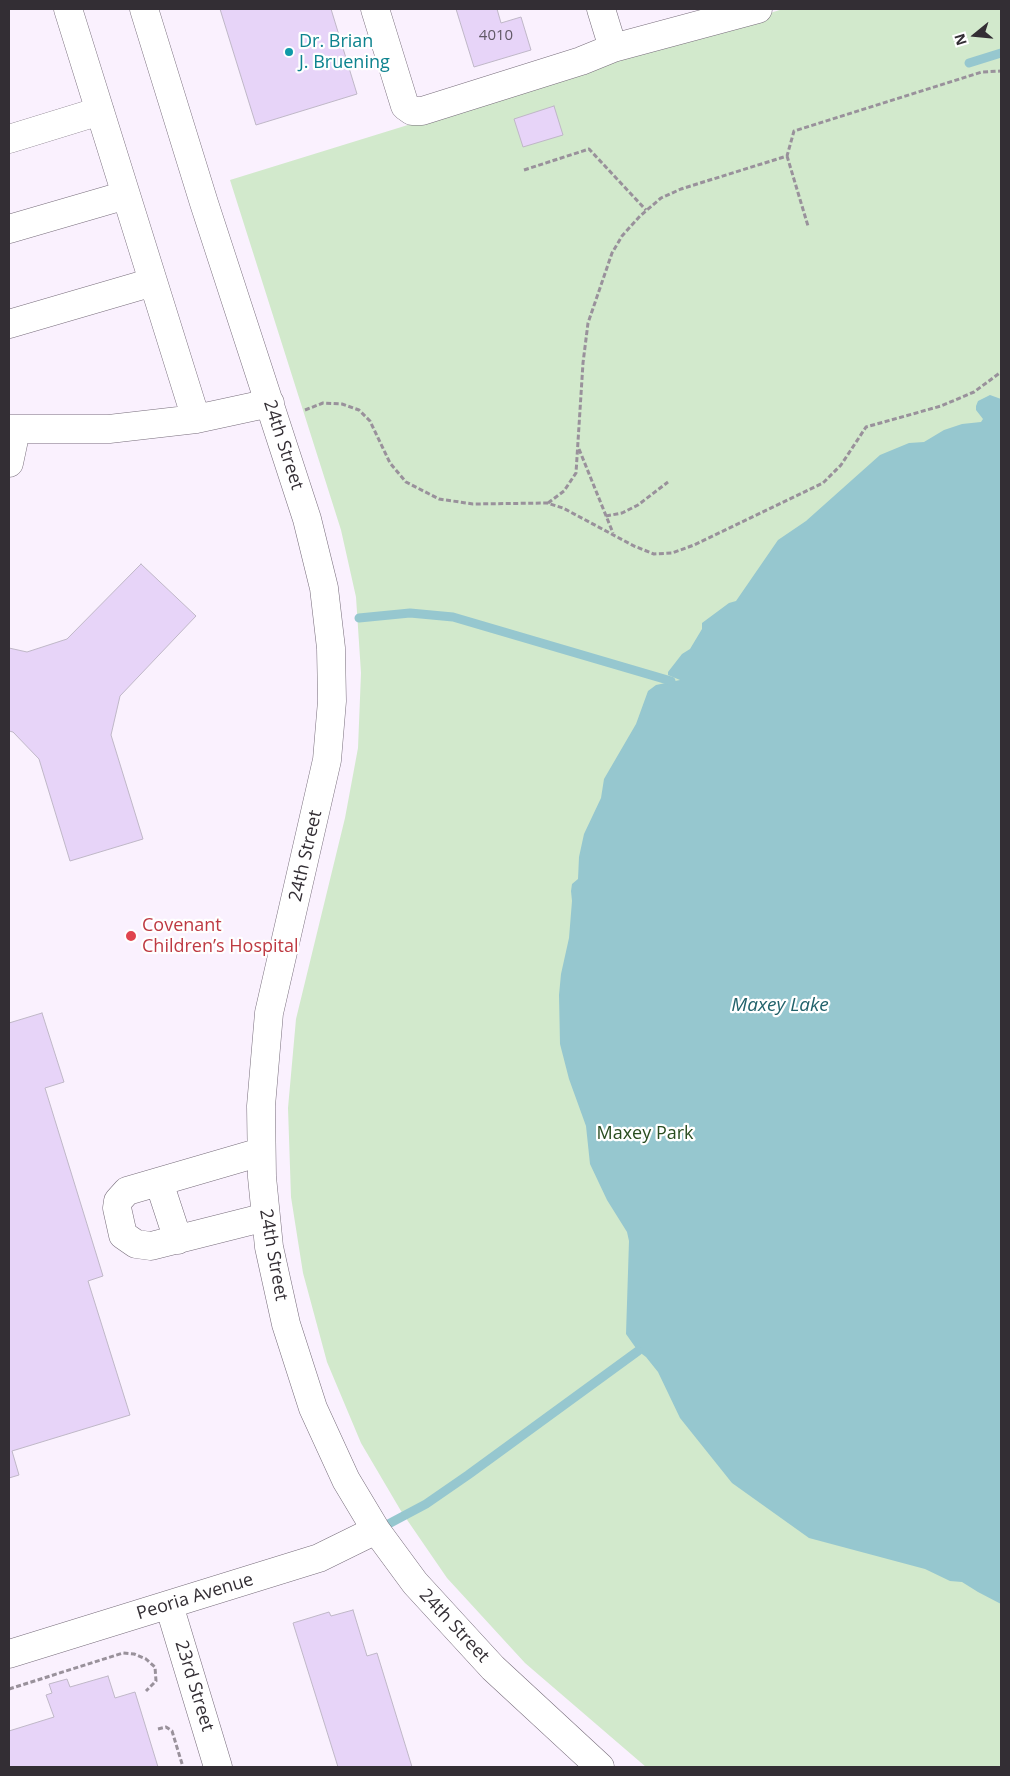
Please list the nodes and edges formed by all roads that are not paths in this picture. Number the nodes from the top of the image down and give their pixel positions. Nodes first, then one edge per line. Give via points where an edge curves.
1 (68, 9) edge
2 (144, 9) edge
3 (375, 9) edge
4 (601, 9) edge
5 (758, 9) edge
6 (613, 48) junction
7 (100, 111) junction
8 (9, 139) edge
9 (126, 195) junction
10 (9, 229) edge
11 (153, 282) junction
12 (9, 324) edge
13 (270, 403) junction
14 (196, 419) junction
15 (12, 430) edge
16 (9, 463) edge
17 (261, 1152) junction
18 (158, 1182) junction
19 (266, 1217) junction
20 (178, 1240) junction
21 (376, 1530) junction
22 (169, 1605) junction
23 (9, 1654) edge
24 (218, 1767) edge
25 (600, 1767) edge

1 - 7 street
2 - 13 street, 24th Street
3 - 6 street via 405,106 412,111 422,111
4 - 6 street
5 - 6 street
7 - 8 street
7 - 9 street
9 - 10 street
9 - 11 street
11 - 12 street
11 - 14 street
13 - 14 street
13 - 17 street, 24th Street via 307,519 324,588 331,648 332,701 327,760 269,1013 261,1106
14 - 15 street via 109,429
15 - 16 street
17 - 18 street
17 - 19 street, 24th Street
18 - 20 street
18 - 20 street via 122,1195 117,1208 120,1226 124,1236 136,1244 151,1246
19 - 20 street
19 - 21 street, 24th Street via 269,1247 286,1324 313,1408 346,1480
21 - 22 street, Peoria Avenue via 319,1558
21 - 25 street, 24th Street via 415,1583 453,1626 493,1668
22 - 23 street, Peoria Avenue
22 - 24 street, 23rd Street

